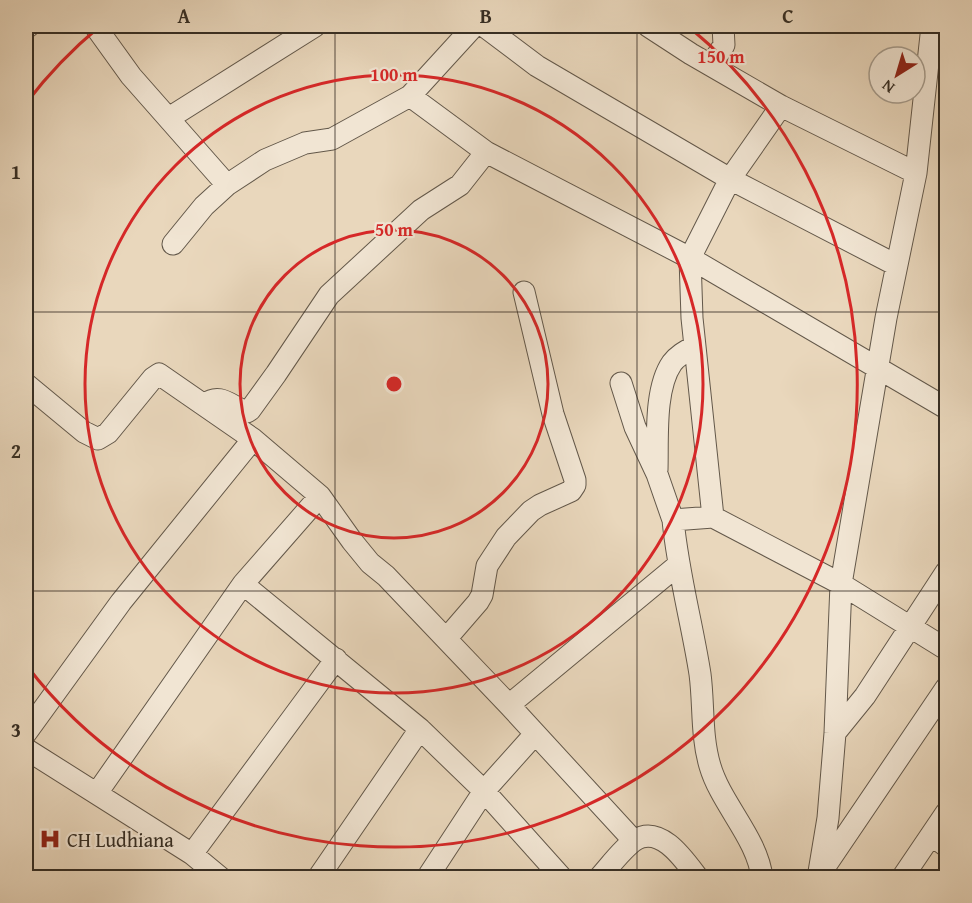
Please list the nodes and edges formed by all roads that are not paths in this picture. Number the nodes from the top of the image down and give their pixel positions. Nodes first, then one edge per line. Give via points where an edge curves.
1 (95, 26) edge
2 (315, 26) edge
3 (474, 26) edge
4 (484, 26) edge
5 (648, 26) edge
6 (667, 26) edge
7 (723, 26) edge
8 (932, 26) edge
9 (679, 45) junction
10 (711, 65) junction
11 (410, 96) junction
12 (781, 106) junction
13 (169, 118) junction
14 (486, 152) junction
15 (916, 173) junction
16 (730, 179) junction
17 (227, 184) junction
18 (173, 244) dead end
19 (690, 258) junction
20 (896, 265) junction
21 (524, 292) dead end
22 (695, 346) junction
23 (879, 368) junction
24 (621, 383) dead end
25 (26, 384) edge
26 (205, 404) junction
27 (946, 408) edge
28 (252, 439) junction
29 (657, 474) junction
30 (320, 496) junction
31 (713, 518) junction
32 (673, 520) junction
33 (678, 565) junction
34 (946, 572) edge
35 (243, 584) junction
36 (841, 584) junction
37 (911, 626) junction
38 (446, 639) junction
39 (946, 649) edge
40 (336, 659) junction
41 (946, 688) edge
42 (509, 705) junction
43 (420, 729) junction
44 (836, 733) junction
45 (26, 734) edge
46 (535, 734) junction
47 (26, 749) edge
48 (484, 791) junction
49 (97, 793) junction
50 (946, 813) edge
51 (634, 841) junction
52 (939, 841) edge
53 (192, 854) junction
54 (818, 877) edge
55 (221, 878) edge
56 (318, 878) edge
57 (427, 878) edge
58 (562, 878) edge
59 (599, 878) edge
60 (698, 878) edge
61 (762, 878) edge
62 (902, 878) edge

1 - 13 street via 131,76
2 - 13 street
3 - 11 street
4 - 16 street via 537,66
5 - 9 street
6 - 9 street
7 - 10 street via 724,45
8 - 15 street
9 - 10 street
10 - 12 street
11 - 14 street
11 - 17 street via 332,139 305,143 265,160
12 - 15 street
12 - 16 street
13 - 17 street
14 - 19 street
14 - 26 street via 460,185 421,210 329,295 250,410 242,411 224,400
15 - 20 street
16 - 19 street
16 - 20 street
17 - 18 street
19 - 22 street
19 - 23 street
20 - 23 street
21 - 38 street via 553,414 575,485 572,491 540,505 516,524 491,558 478,602
22 - 29 street via 679,355 666,373 659,405
22 - 31 street
23 - 27 street
23 - 36 street
24 - 29 street via 635,428
25 - 26 street via 98,439 108,433 157,374
26 - 28 street
28 - 30 street
28 - 45 street via 121,602
29 - 32 street
30 - 35 street
30 - 38 street via 370,563
31 - 32 street
31 - 36 street
32 - 33 street
33 - 42 street
33 - 61 street via 700,675 710,766 726,804 752,846
34 - 37 street
35 - 40 street
35 - 49 street
36 - 37 street
36 - 44 street
37 - 39 street
37 - 44 street
38 - 42 street
40 - 43 street
40 - 53 street
41 - 54 street
42 - 46 street
43 - 48 street
43 - 56 street
44 - 54 street
46 - 48 street
46 - 51 street
47 - 49 street
48 - 57 street
48 - 58 street
49 - 53 street
50 - 52 street
51 - 59 street
51 - 60 street via 642,837 667,842
52 - 62 street
53 - 55 street

